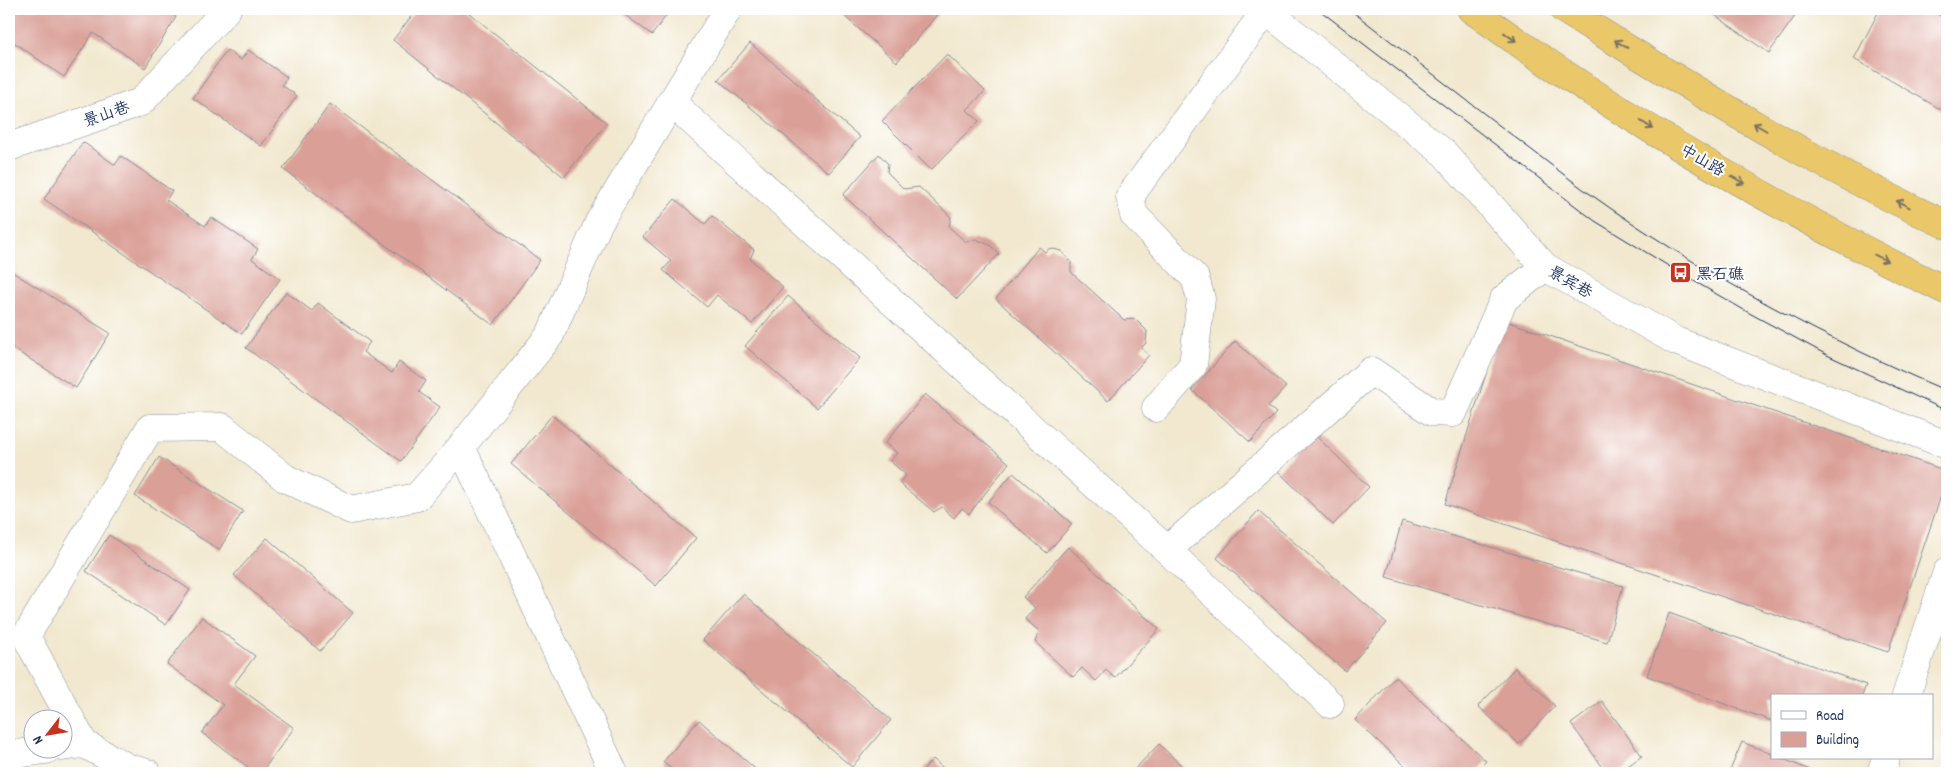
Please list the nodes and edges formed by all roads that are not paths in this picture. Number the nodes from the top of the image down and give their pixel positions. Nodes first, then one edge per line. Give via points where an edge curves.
1 (227, 9) edge
2 (728, 9) edge
3 (1266, 9) edge
4 (1470, 9) edge
5 (1564, 9) edge
6 (671, 102) junction
7 (9, 147) edge
8 (1947, 225) edge
9 (1545, 267) junction
10 (1947, 291) edge
11 (1156, 408) dead end
12 (1947, 445) edge
13 (461, 447) junction
14 (1167, 550) junction
15 (1947, 572) edge
16 (1907, 694) edge
17 (1330, 704) dead end
18 (74, 746) edge
19 (22, 753) edge
20 (9, 754) edge
21 (1885, 760) edge
22 (147, 773) edge
23 (614, 773) edge
24 (1881, 773) edge

1 - 7 street, 景山巷 via 141,102
2 - 6 street
3 - 9 street, 景宾巷 via 1444,153
3 - 11 street via 1130,196 1134,215 1195,278 1201,299 1194,365
4 -> 10 highway, 中山路 via 1539,58 1681,147 1873,254
8 -> 5 highway via 1822,163
6 - 13 street via 599,222 550,335
6 - 14 street
9 - 12 street, 景宾巷 via 1676,342
9 - 14 street via 1504,299 1453,413 1432,412 1371,371
13 - 18 street via 417,497 351,510 285,478 222,426 150,428 26,636
13 - 23 street
14 - 17 street
15 - 16 street
18 - 22 street
19 - 20 street
21 - 24 street

